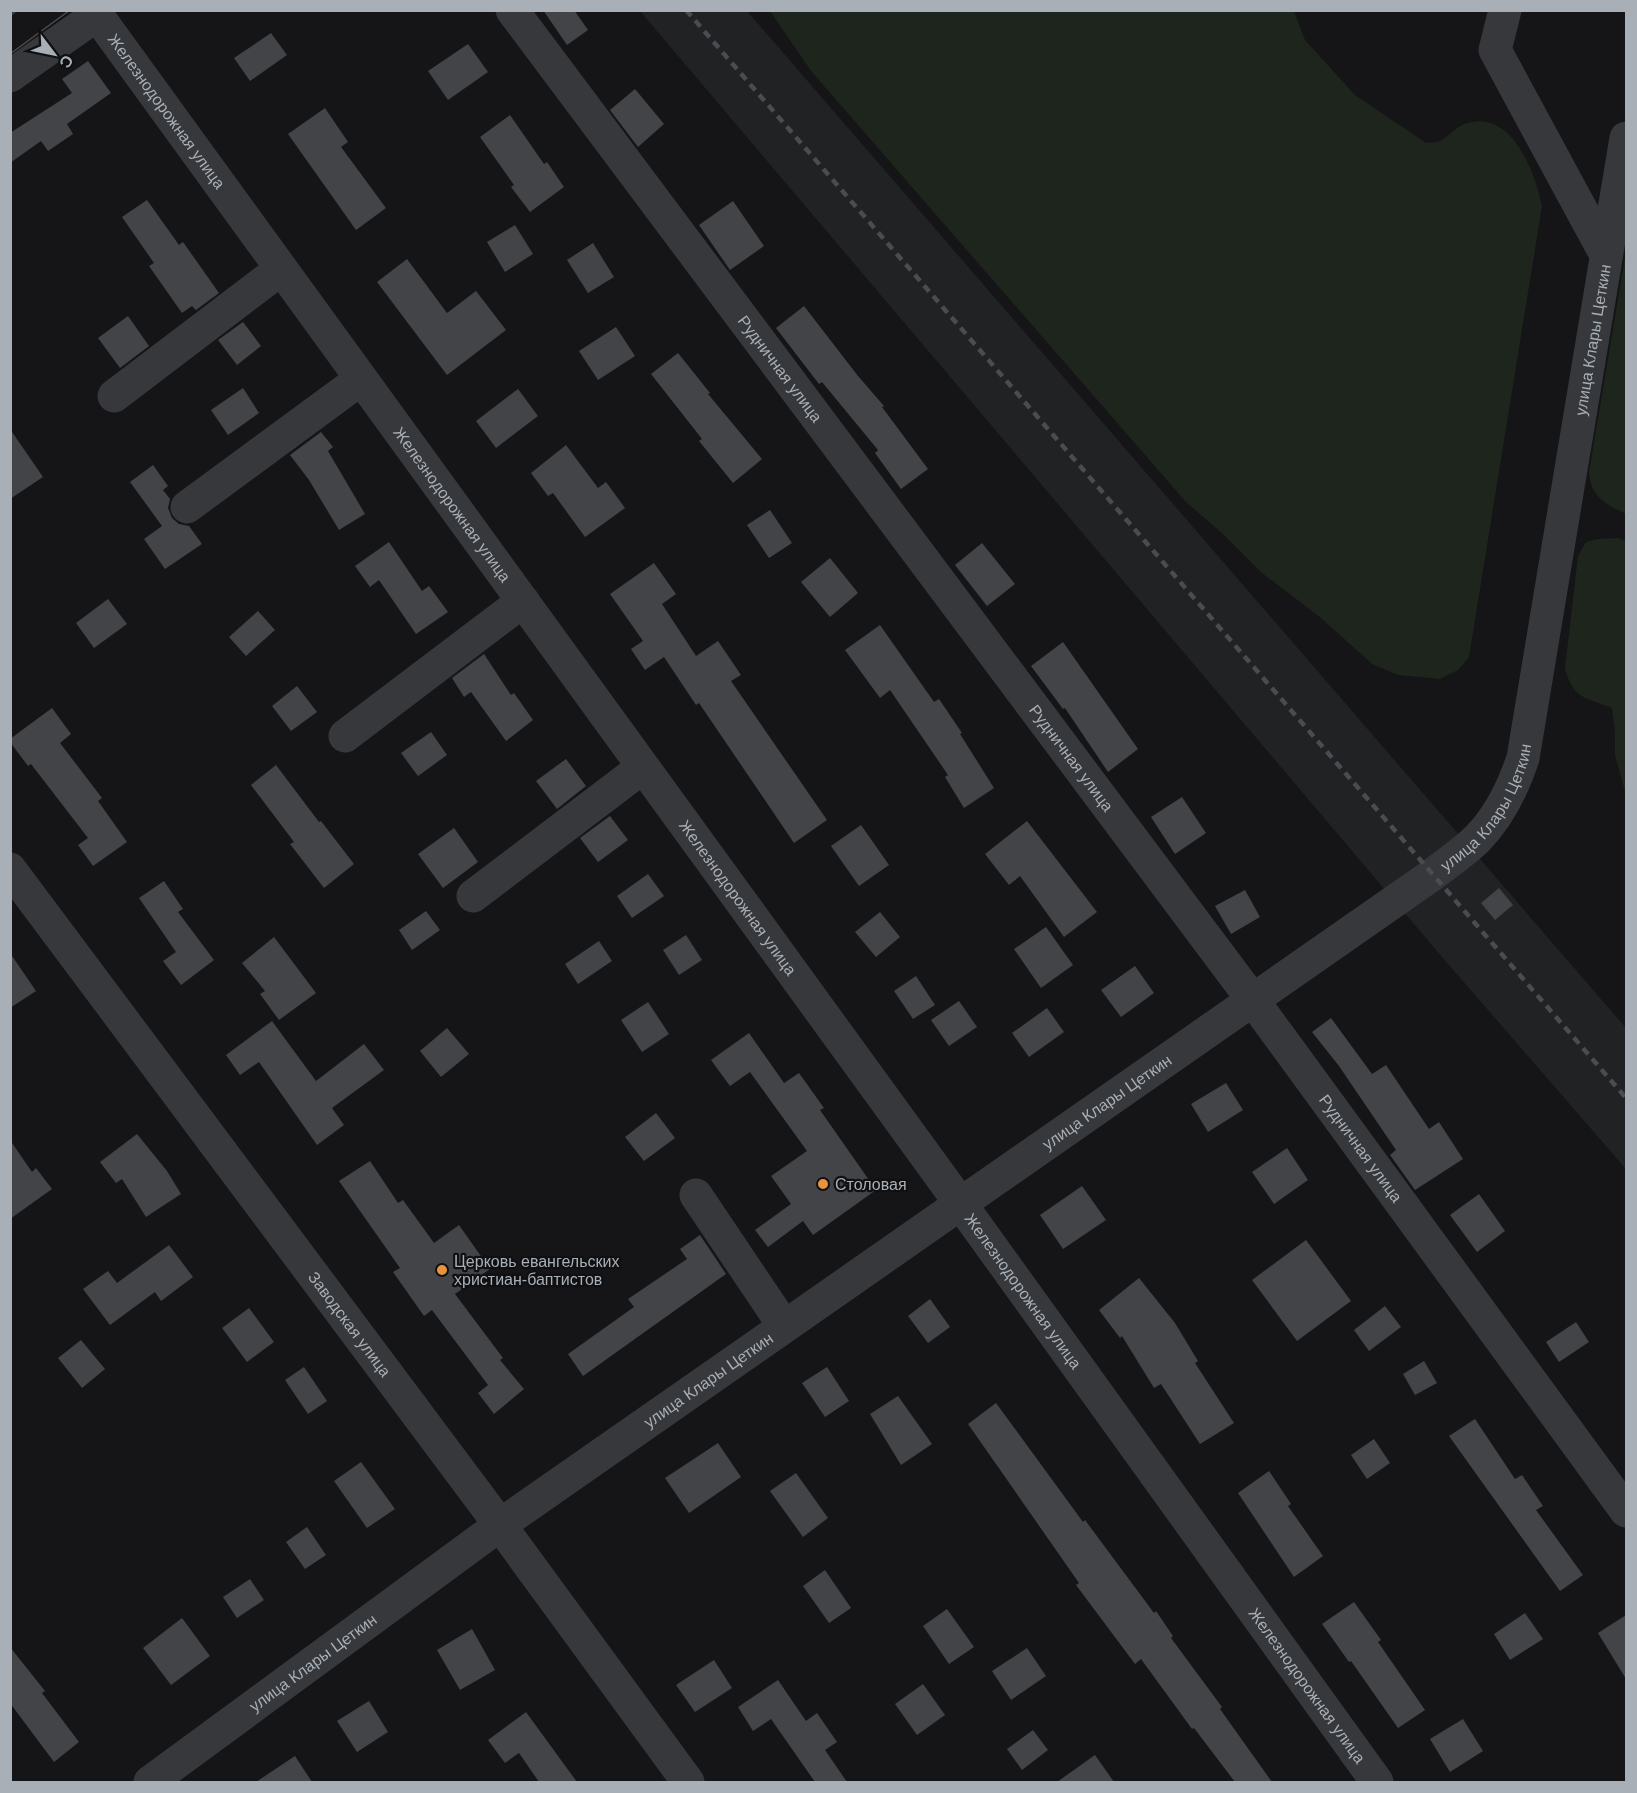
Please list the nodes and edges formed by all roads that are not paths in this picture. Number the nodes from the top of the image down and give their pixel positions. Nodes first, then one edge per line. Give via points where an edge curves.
1 (512, 10) edge
2 (1505, 10) edge
3 (10, 76) edge
4 (1626, 138) edge
5 (1606, 255) junction
6 (281, 269) junction
7 (361, 379) junction
8 (114, 396) dead end
9 (187, 507) dead end
10 (523, 602) junction
11 (345, 736) dead end
12 (643, 767) junction
13 (10, 869) edge
14 (473, 896) dead end
15 (1252, 999) junction
16 (696, 1195) dead end
17 (960, 1203) junction
18 (784, 1326) junction
19 (1626, 1511) edge
20 (500, 1525) junction
21 (150, 1782) edge
22 (688, 1782) edge
23 (1377, 1782) edge

1 - 15 street, Рудничная улица
2 - 5 street via 1495,50
3 - 6 street, Железнодорожная улица via 97,15
4 - 5 street, улица Клары Цеткин
5 - 15 street, улица Клары Цеткин via 1530,726 1515,782 1476,841
6 - 7 street, Железнодорожная улица
6 - 8 street
7 - 9 street
7 - 10 street, Железнодорожная улица
10 - 11 street
10 - 12 street, Железнодорожная улица
12 - 14 street
12 - 17 street, Железнодорожная улица
13 - 20 street, Заводская улица
15 - 17 street, улица Клары Цеткин
15 - 19 street, Рудничная улица
16 - 18 street
17 - 18 street, улица Клары Цеткин
17 - 23 street, Железнодорожная улица
18 - 20 street, улица Клары Цеткин
20 - 21 street, улица Клары Цеткин
20 - 22 street, Заводская улица

